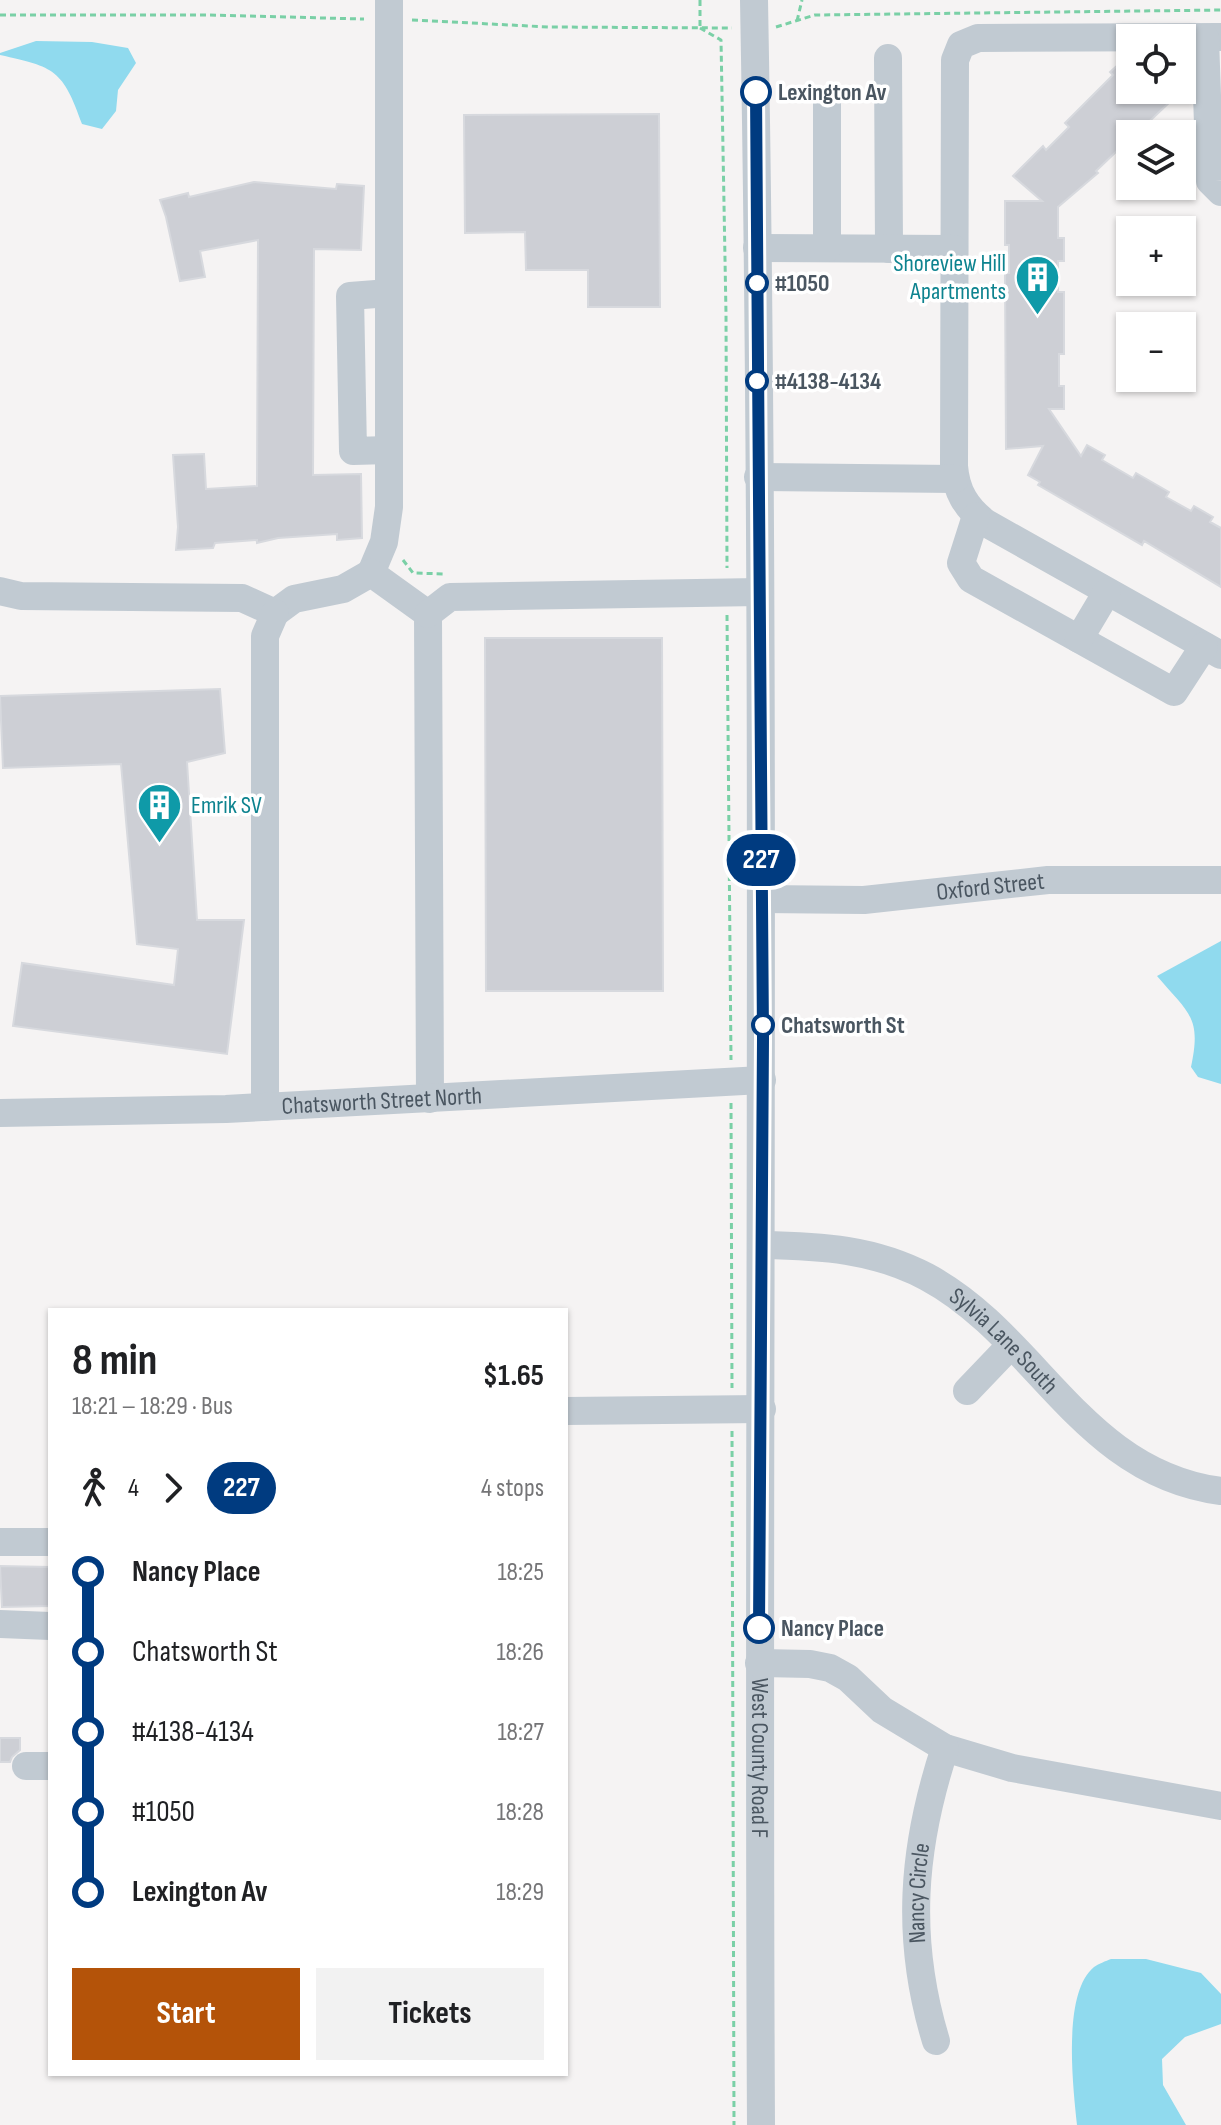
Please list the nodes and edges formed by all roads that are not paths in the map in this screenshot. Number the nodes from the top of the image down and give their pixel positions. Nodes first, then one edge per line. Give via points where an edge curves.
1 (754, 0) edge
2 (388, 10) edge
3 (1213, 38) edge
4 (888, 58) dead end
5 (827, 101) dead end
6 (1221, 192) edge
7 (757, 248) junction
8 (827, 248) junction
9 (889, 249) junction
10 (954, 249) junction
11 (389, 293) junction
12 (389, 450) junction
13 (758, 477) junction
14 (955, 479) junction
15 (976, 516) junction
16 (371, 573) junction
17 (0, 591) edge
18 (759, 592) junction
19 (1107, 592) junction
20 (275, 613) junction
21 (428, 614) junction
22 (1079, 639) junction
23 (1212, 651) edge
24 (1221, 880) edge
25 (761, 899) junction
26 (762, 1080) junction
27 (430, 1099) junction
28 (265, 1107) junction
29 (0, 1113) edge
30 (762, 1245) junction
31 (1011, 1345) junction
32 (967, 1391) dead end
33 (762, 1409) junction
34 (568, 1411) edge
35 (1221, 1491) edge
36 (0, 1542) edge
37 (48, 1542) edge
38 (0, 1624) edge
39 (48, 1626) edge
40 (759, 1663) junction
41 (945, 1748) junction
42 (1221, 1806) edge
43 (936, 2041) dead end
44 (761, 2125) edge

1 - 7 street, West County Road F
2 - 11 street
3 - 6 street via 1210,181
3 - 10 street via 978,38 961,45 955,60
4 - 9 street
5 - 8 street
7 - 8 street
7 - 13 street, West County Road F
8 - 9 street
9 - 10 street
10 - 14 street
11 - 12 street
11 - 12 street via 350,296 353,451
12 - 16 street via 389,507
13 - 14 street
13 - 18 street, West County Road F
14 - 15 street
15 - 19 street
15 - 22 street via 961,563 971,579
16 - 20 street via 343,589 294,599
16 - 21 street
17 - 20 street via 21,596 242,598
18 - 21 street via 450,597
18 - 25 street, West County Road F
19 - 22 street
19 - 23 street
20 - 28 street via 265,636
21 - 27 street
22 - 23 street via 1174,692
24 - 25 street, Oxford Street via 1048,880 864,900
25 - 26 street, West County Road F
26 - 27 street, Chatsworth Street North
26 - 30 street, West County Road F
27 - 28 street, Chatsworth Street North
28 - 29 street, Chatsworth Street North
30 - 31 street, Sylvia Lane South via 832,1247 894,1262 955,1295
30 - 33 street, West County Road F
31 - 32 street
31 - 35 street, Sylvia Lane South via 1111,1444 1172,1478
33 - 34 street
33 - 40 street, West County Road F
36 - 37 street
38 - 39 street
40 - 41 street via 830,1668 882,1710
40 - 44 street, West County Road F
41 - 42 street via 1012,1768
41 - 43 street, Nancy Circle via 921,1834 915,1904

